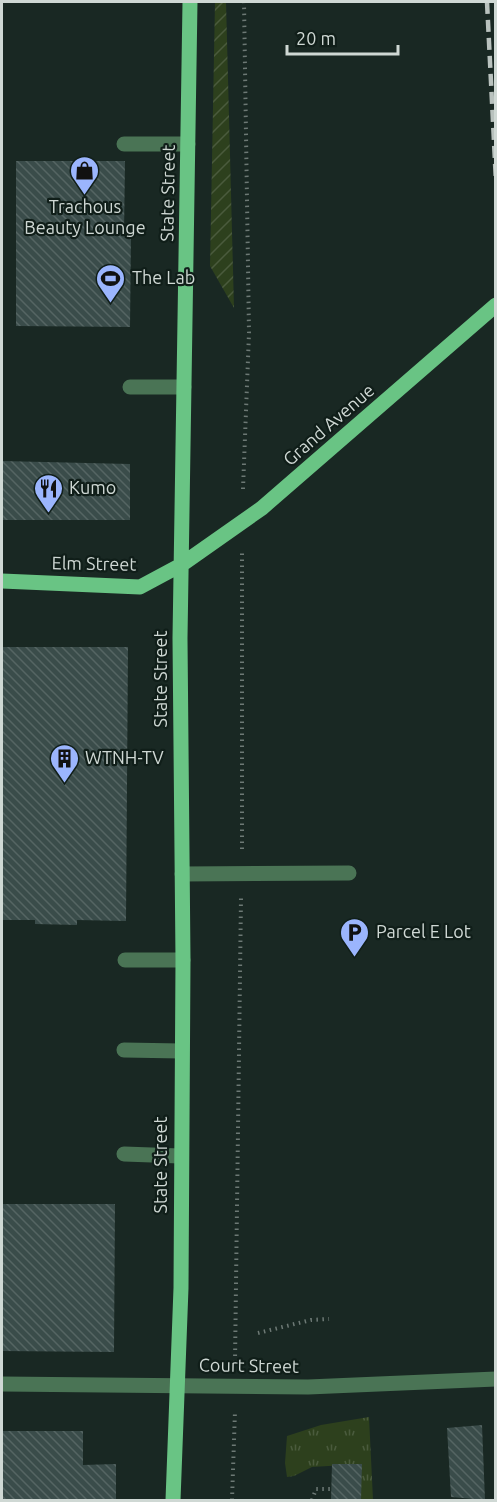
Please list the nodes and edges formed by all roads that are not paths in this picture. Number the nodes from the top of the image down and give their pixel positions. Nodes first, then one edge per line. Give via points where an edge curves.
1 (190, 2) edge
2 (124, 144) dead end
3 (188, 144) junction
4 (495, 305) edge
5 (130, 387) dead end
6 (184, 387) junction
7 (181, 566) junction
8 (2, 581) edge
9 (349, 873) dead end
10 (182, 874) junction
11 (125, 960) dead end
12 (183, 960) junction
13 (124, 1050) dead end
14 (181, 1051) junction
15 (124, 1154) dead end
16 (180, 1156) junction
17 (495, 1379) edge
18 (2, 1384) edge
19 (176, 1385) junction
20 (173, 1500) edge

1 - 3 main road, State Street
2 - 3 street
3 - 6 main road, State Street
4 - 7 main road, Grand Avenue via 242,523
5 - 6 street
6 - 7 main road, State Street
7 - 8 main road, Elm Street via 140,587
7 - 10 main road, State Street
9 - 10 street
10 - 12 main road, State Street
11 - 12 street
12 - 14 main road, State Street
13 - 14 street
14 - 16 main road, State Street
15 - 16 street
16 - 19 main road, State Street via 181,1288
17 - 19 street, Court Street via 420,1384
18 - 19 street, Court Street
19 - 20 main road, State Street

